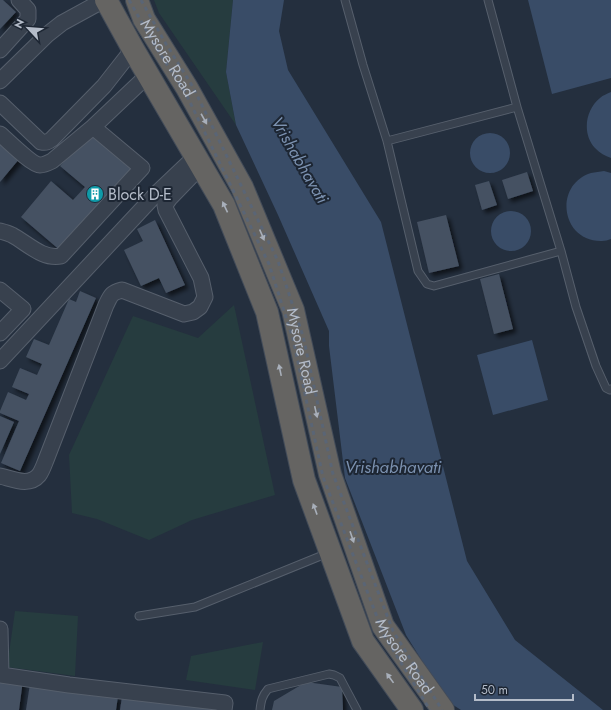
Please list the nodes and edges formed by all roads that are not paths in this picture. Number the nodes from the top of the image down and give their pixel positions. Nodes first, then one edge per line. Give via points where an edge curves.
1 (19, 0) edge
2 (105, 0) edge
3 (137, 0) edge
4 (345, 0) edge
5 (488, 0) edge
6 (133, 49) junction
7 (0, 50) edge
8 (148, 75) junction
9 (0, 80) edge
10 (0, 104) edge
11 (517, 107) junction
12 (93, 127) junction
13 (0, 134) edge
14 (387, 141) junction
15 (199, 161) junction
16 (161, 199) junction
17 (0, 231) edge
18 (562, 251) junction
19 (0, 290) edge
20 (0, 333) edge
21 (0, 362) edge
22 (611, 389) edge
23 (0, 476) edge
24 (330, 552) junction
25 (140, 616) dead end
26 (0, 629) edge
27 (224, 710) edge
28 (260, 710) edge
29 (357, 710) edge
30 (412, 710) edge
31 (443, 710) edge

1 - 7 street via 28,10 28,20
2 - 6 highway, Mysore Road
2 - 9 street via 62,23
3 -> 31 highway, Mysore Road via 144,19 187,88 242,188 293,310 330,474 383,626
4 - 14 lane
5 - 11 lane
6 - 8 highway, Mysore Road
6 - 10 street via 104,86 48,142 41,142
8 - 12 street
8 - 15 highway, Mysore Road
11 - 14 lane
11 - 18 lane
12 - 13 street via 52,162 39,165
12 - 17 street via 142,168 61,256 46,255 12,235
14 - 18 lane via 418,271 427,284 434,286
15 - 16 street via 170,198
24 -> 15 highway, Mysore Road via 304,480 267,312 224,205
16 - 21 street
16 - 23 street via 201,278 205,297 200,307 184,314 122,290 114,292 106,305 39,474 32,481 22,482
18 - 22 lane via 576,307 596,366 606,388
19 - 20 street via 23,309
24 - 25 lane via 195,607
30 -> 24 highway, Mysore Road via 363,641
26 - 27 street via 1,675 225,703
28 - 29 lane via 263,695 268,689 329,674 340,678

